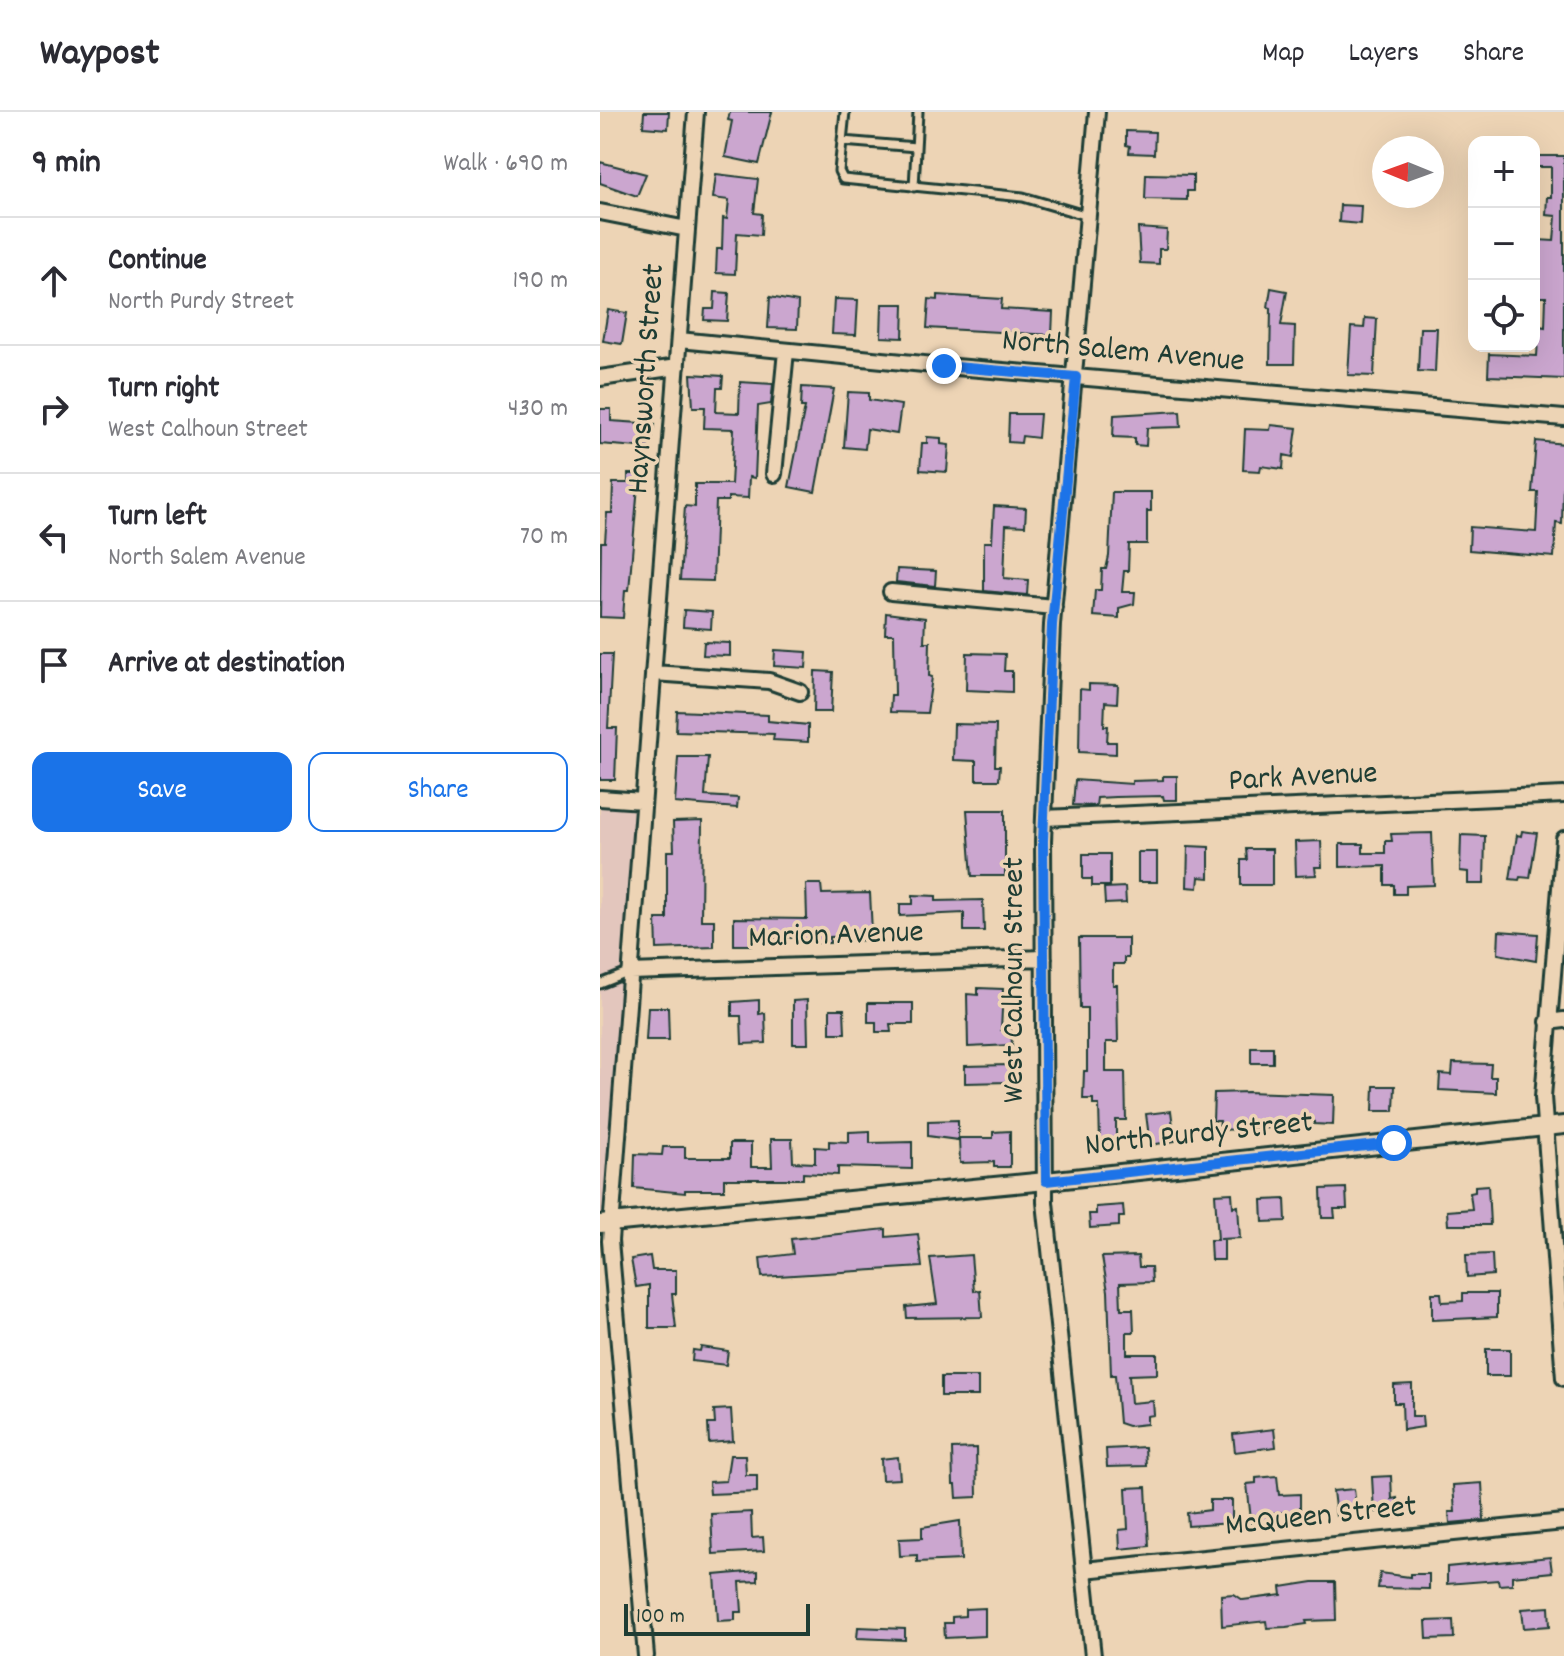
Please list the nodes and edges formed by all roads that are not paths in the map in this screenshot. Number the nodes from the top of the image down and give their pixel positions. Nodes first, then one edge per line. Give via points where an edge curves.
1 (696, 112) edge
2 (845, 112) edge
3 (918, 112) edge
4 (1097, 112) edge
5 (842, 141) junction
6 (916, 147) junction
7 (914, 187) junction
8 (600, 212) edge
9 (1088, 216) junction
10 (687, 229) junction
11 (679, 340) junction
12 (786, 351) junction
13 (677, 367) junction
14 (1076, 377) junction
15 (600, 378) edge
16 (1564, 418) edge
17 (774, 474) dead end
18 (891, 592) dead end
19 (1054, 607) junction
20 (653, 673) junction
21 (800, 692) dead end
22 (1564, 795) edge
23 (600, 798) edge
24 (643, 801) junction
25 (1044, 818) junction
26 (1564, 839) edge
27 (1044, 958) junction
28 (630, 972) junction
29 (600, 984) edge
30 (1564, 1020) edge
31 (1548, 1022) junction
32 (1564, 1125) edge
33 (1544, 1127) junction
34 (1046, 1181) junction
35 (606, 1223) edge
36 (1564, 1378) edge
37 (1564, 1522) edge
38 (1084, 1570) junction
39 (646, 1656) edge
40 (1093, 1656) edge

1 - 10 street, Haynsworth Street
2 - 5 lane
3 - 6 lane
4 - 9 street, West Calhoun Street
5 - 6 lane
5 - 7 lane via 843,179
6 - 7 lane
7 - 9 lane via 1023,197
8 - 10 street
9 - 14 street, West Calhoun Street
10 - 11 street, Haynsworth Street
11 - 12 street, North Salem Avenue
11 - 13 street, Haynsworth Street
12 - 14 street, North Salem Avenue
12 - 17 street
13 - 15 street
13 - 20 street, Haynsworth Street
14 - 16 street, North Salem Avenue
14 - 19 street, West Calhoun Street
18 - 19 street
19 - 25 street, West Calhoun Street
20 - 21 street via 769,681
20 - 24 street, Haynsworth Street
22 - 25 street, Park Avenue
23 - 24 street
24 - 28 street, Haynsworth Street
25 - 27 street, West Calhoun Street
26 - 31 street
27 - 28 street, Marion Avenue
27 - 34 street, West Calhoun Street
28 - 29 lane
28 - 35 street, Haynsworth Street
30 - 31 street
31 - 33 street
32 - 33 street, North Purdy Street
33 - 34 street, North Purdy Street
33 - 36 street
34 - 35 street, North Purdy Street
34 - 38 street, West Calhoun Street
35 - 39 street, Haynsworth Street
37 - 38 street, McQueen Street
38 - 40 street, West Calhoun Street

